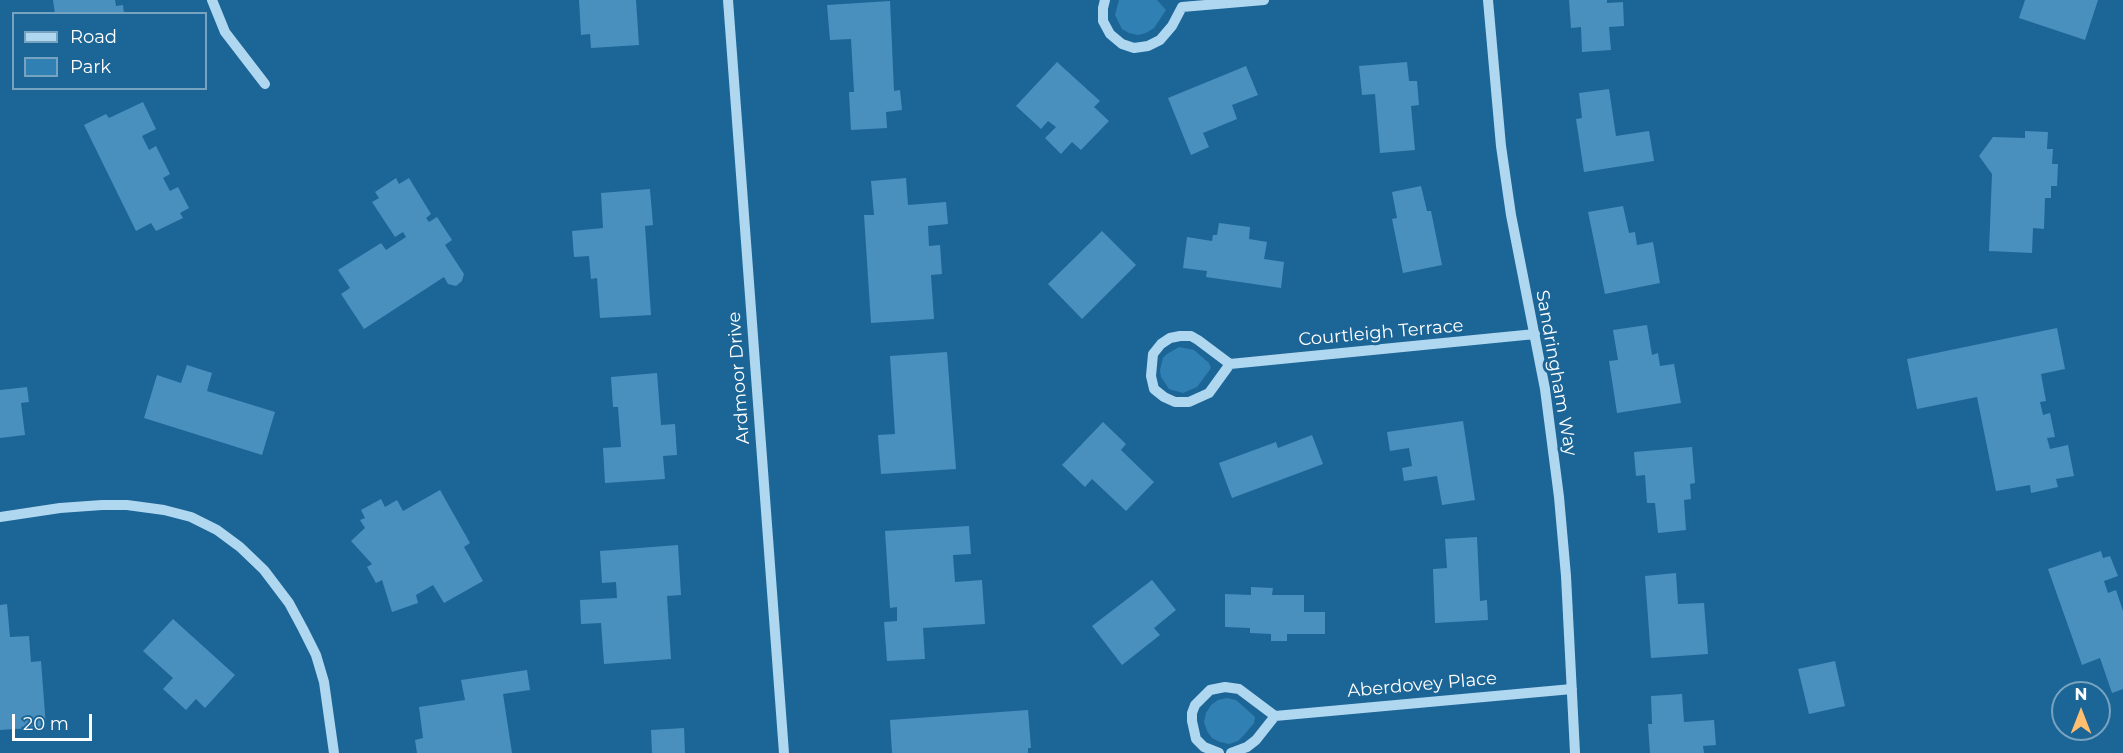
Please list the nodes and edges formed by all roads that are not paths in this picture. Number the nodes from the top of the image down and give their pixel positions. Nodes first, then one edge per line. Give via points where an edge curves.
1 (212, 0) edge
2 (728, 0) edge
3 (1105, 0) edge
4 (1264, 0) edge
5 (1488, 0) edge
6 (1179, 3) edge
7 (265, 84) dead end
8 (1535, 334) junction
9 (1230, 364) junction
10 (0, 517) edge
11 (1572, 689) junction
12 (1275, 716) junction
13 (334, 753) edge
14 (784, 753) edge
15 (1219, 753) edge
16 (1230, 753) edge
17 (1575, 753) edge

1 - 7 street via 225,32
2 - 14 street, Ardmoor Drive
3 - 6 street via 1103,21 1110,34 1134,48 1160,40 1172,26
4 - 6 street
5 - 8 street, Sandringham Way via 1501,146
8 - 9 street, Courtleigh Terrace
8 - 11 street, Sandringham Way via 1559,497
9 - 9 street via 1191,336 1170,338 1153,354 1154,389 1164,398 1189,402 1209,393
10 - 13 street via 60,508 127,505 190,517 217,530 264,570 303,629 324,682
11 - 12 street, Aberdovey Place
11 - 17 street, Sandringham Way
12 - 15 street via 1239,689 1210,690 1195,705 1192,721 1197,739
12 - 16 street via 1256,740

